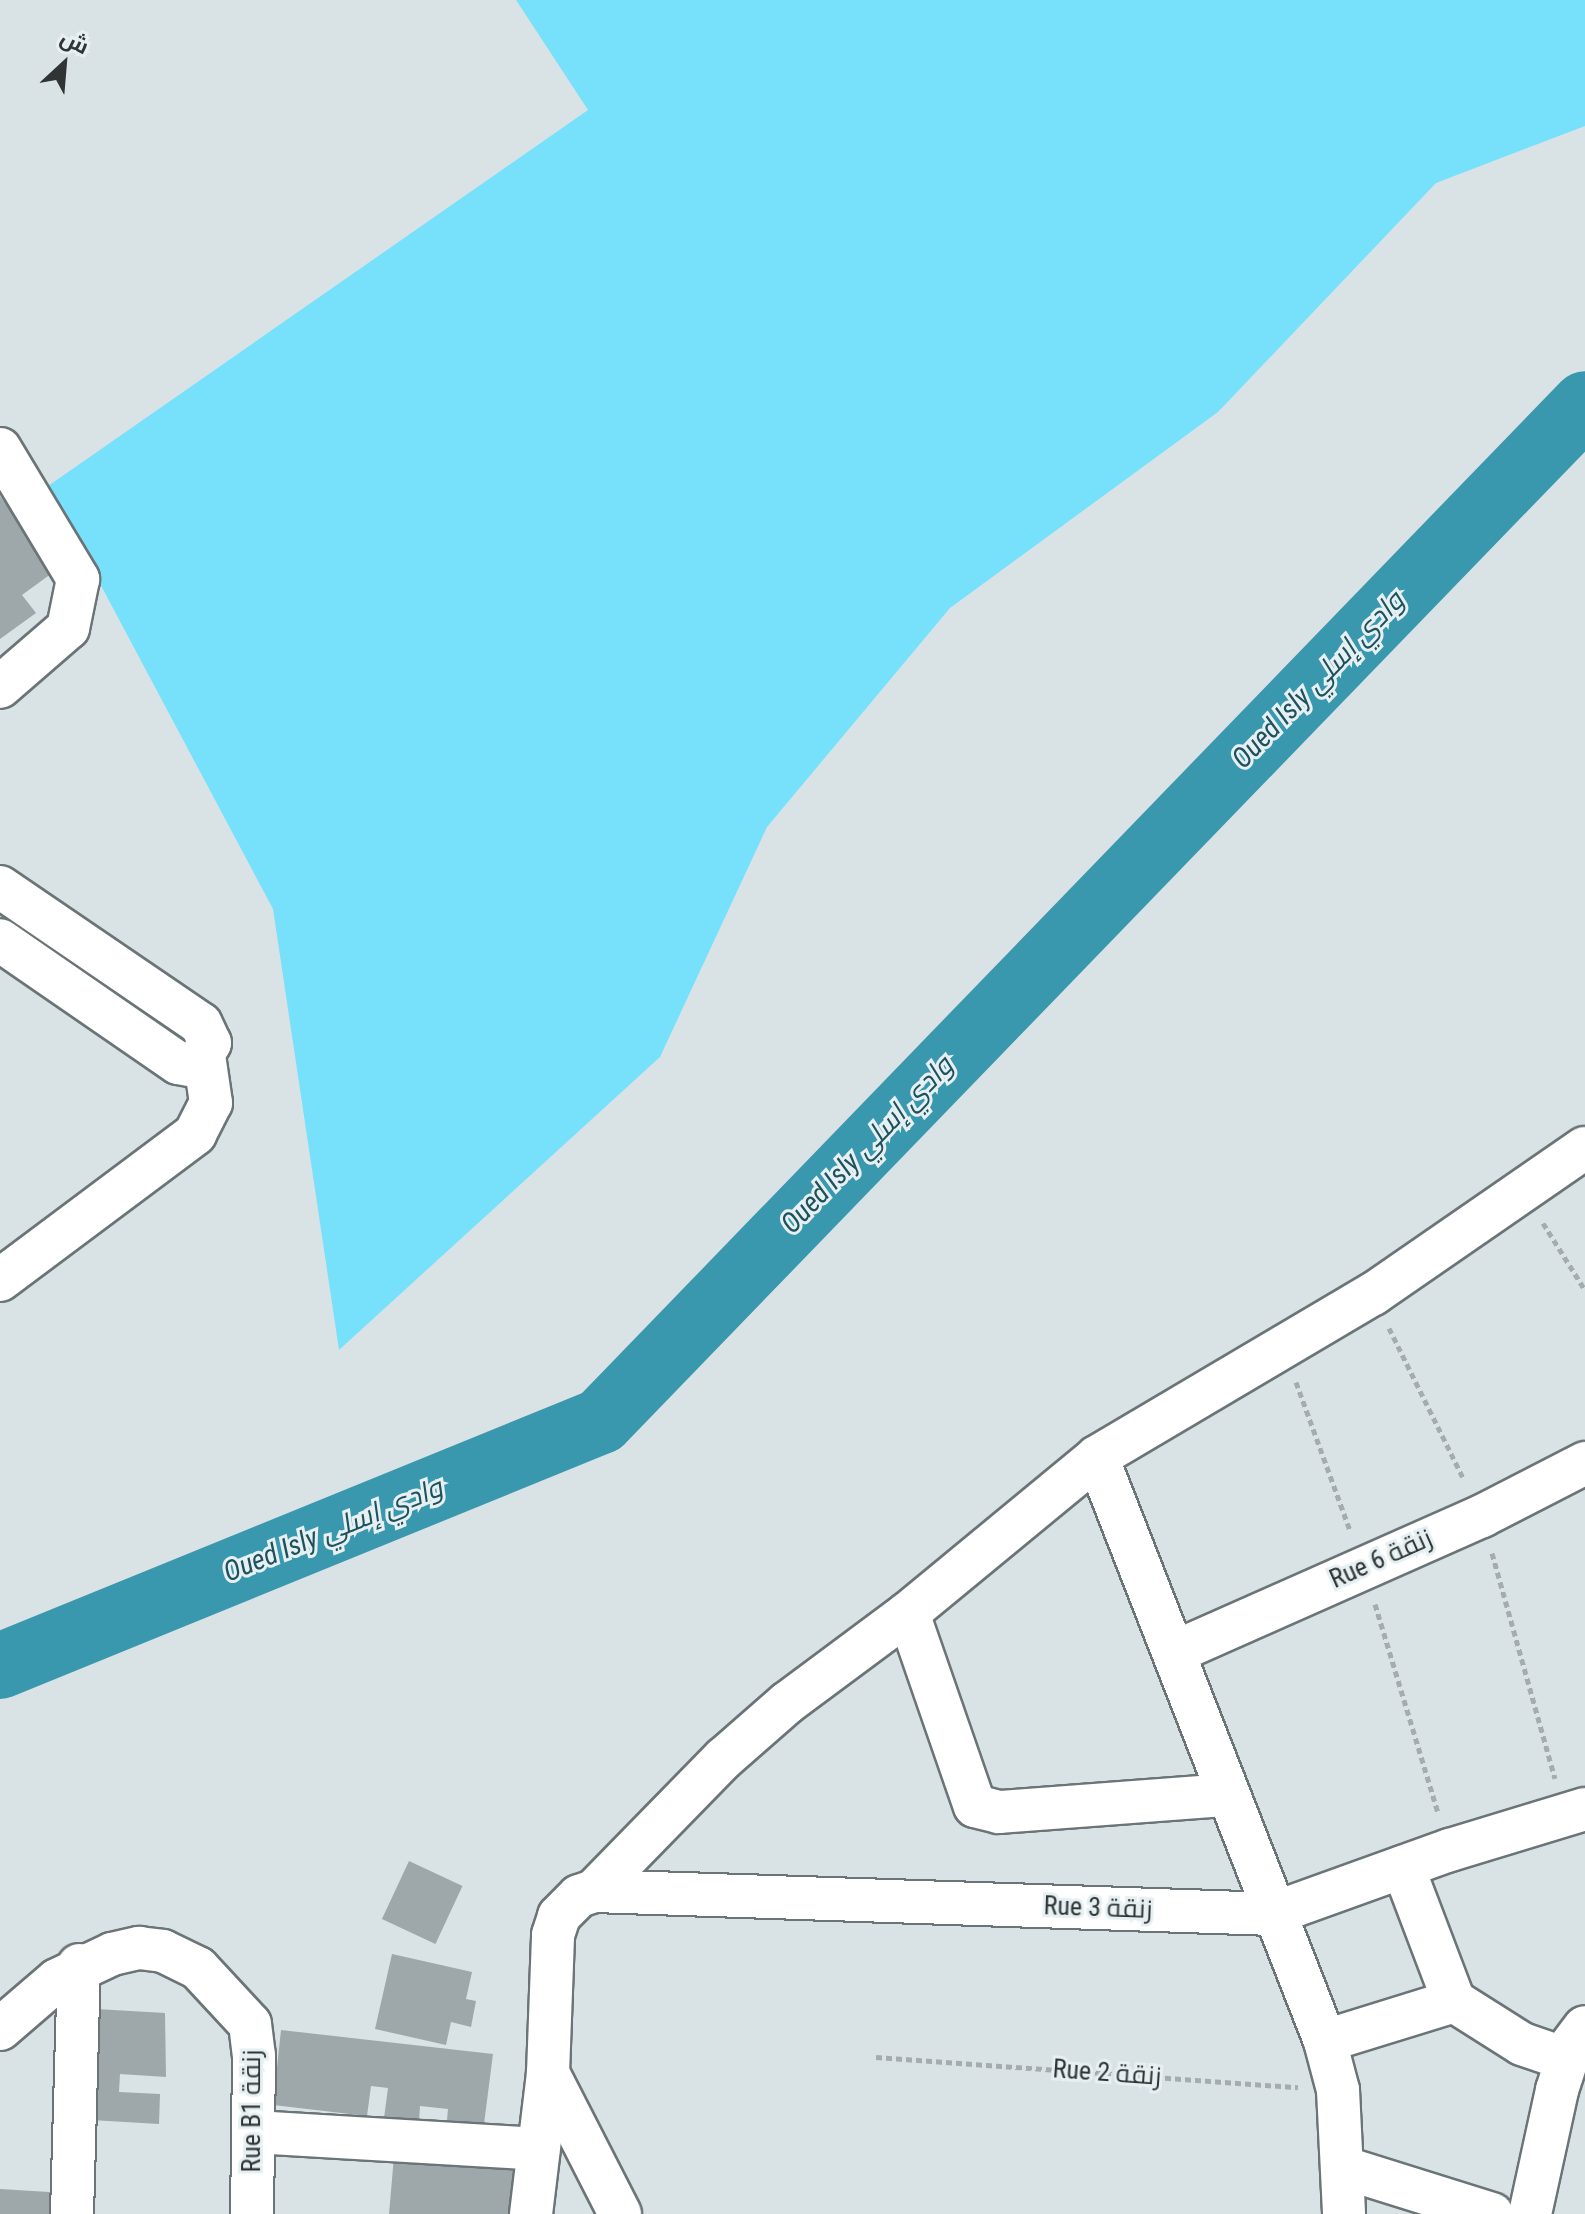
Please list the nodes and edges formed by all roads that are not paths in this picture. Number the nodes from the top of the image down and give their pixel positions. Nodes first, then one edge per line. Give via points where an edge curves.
1 (0, 449) edge
2 (0, 687) edge
3 (0, 887) edge
4 (0, 940) edge
5 (204, 1055) junction
6 (1585, 1148) edge
7 (0, 1280) edge
8 (1097, 1457) junction
9 (1585, 1463) edge
10 (908, 1613) junction
11 (1175, 1652) junction
12 (1226, 1795) junction
13 (1585, 1809) edge
14 (1403, 1867) junction
15 (594, 1891) junction
16 (1272, 1914) junction
17 (79, 1965) junction
18 (1454, 2001) junction
19 (0, 2029) edge
20 (1325, 2041) junction
21 (1576, 2043) edge
22 (548, 2073) junction
23 (254, 2132) junction
24 (538, 2149) junction
25 (1345, 2168) junction
26 (72, 2214) edge
27 (252, 2214) edge
28 (531, 2214) edge
29 (620, 2214) edge
30 (1344, 2214) edge
31 (1492, 2214) edge
32 (1530, 2214) edge

1 - 2 street via 78,579 68,628
3 - 5 street via 201,1024 210,1039
4 - 5 street via 178,1063 192,1067
5 - 7 street via 211,1103 195,1134
6 - 8 street via 1373,1294
8 - 10 street
8 - 11 street
9 - 11 street, Rue 6 زنقة via 1482,1516
10 - 12 street via 975,1806 999,1812
10 - 15 street via 787,1703 723,1759
11 - 12 street
12 - 16 street
13 - 14 street, Rue 3 زنقة
14 - 16 street, Rue 3 زنقة
14 - 18 street
15 - 16 street, Rue 3 زنقة
15 - 22 street via 569,1902 553,1935
16 - 20 street
17 - 19 street, Rue B1 زنقة
17 - 23 street, Rue B1 زنقة via 139,1948 163,1951 198,1968 231,1998 250,2024
17 - 26 street
18 - 20 street
18 - 21 street via 1510,2038
20 - 25 street via 1338,2090
21 - 32 street
22 - 24 street
22 - 29 street
23 - 24 street
23 - 27 street, Rue B1 زنقة
24 - 28 street
25 - 30 street
25 - 31 street

